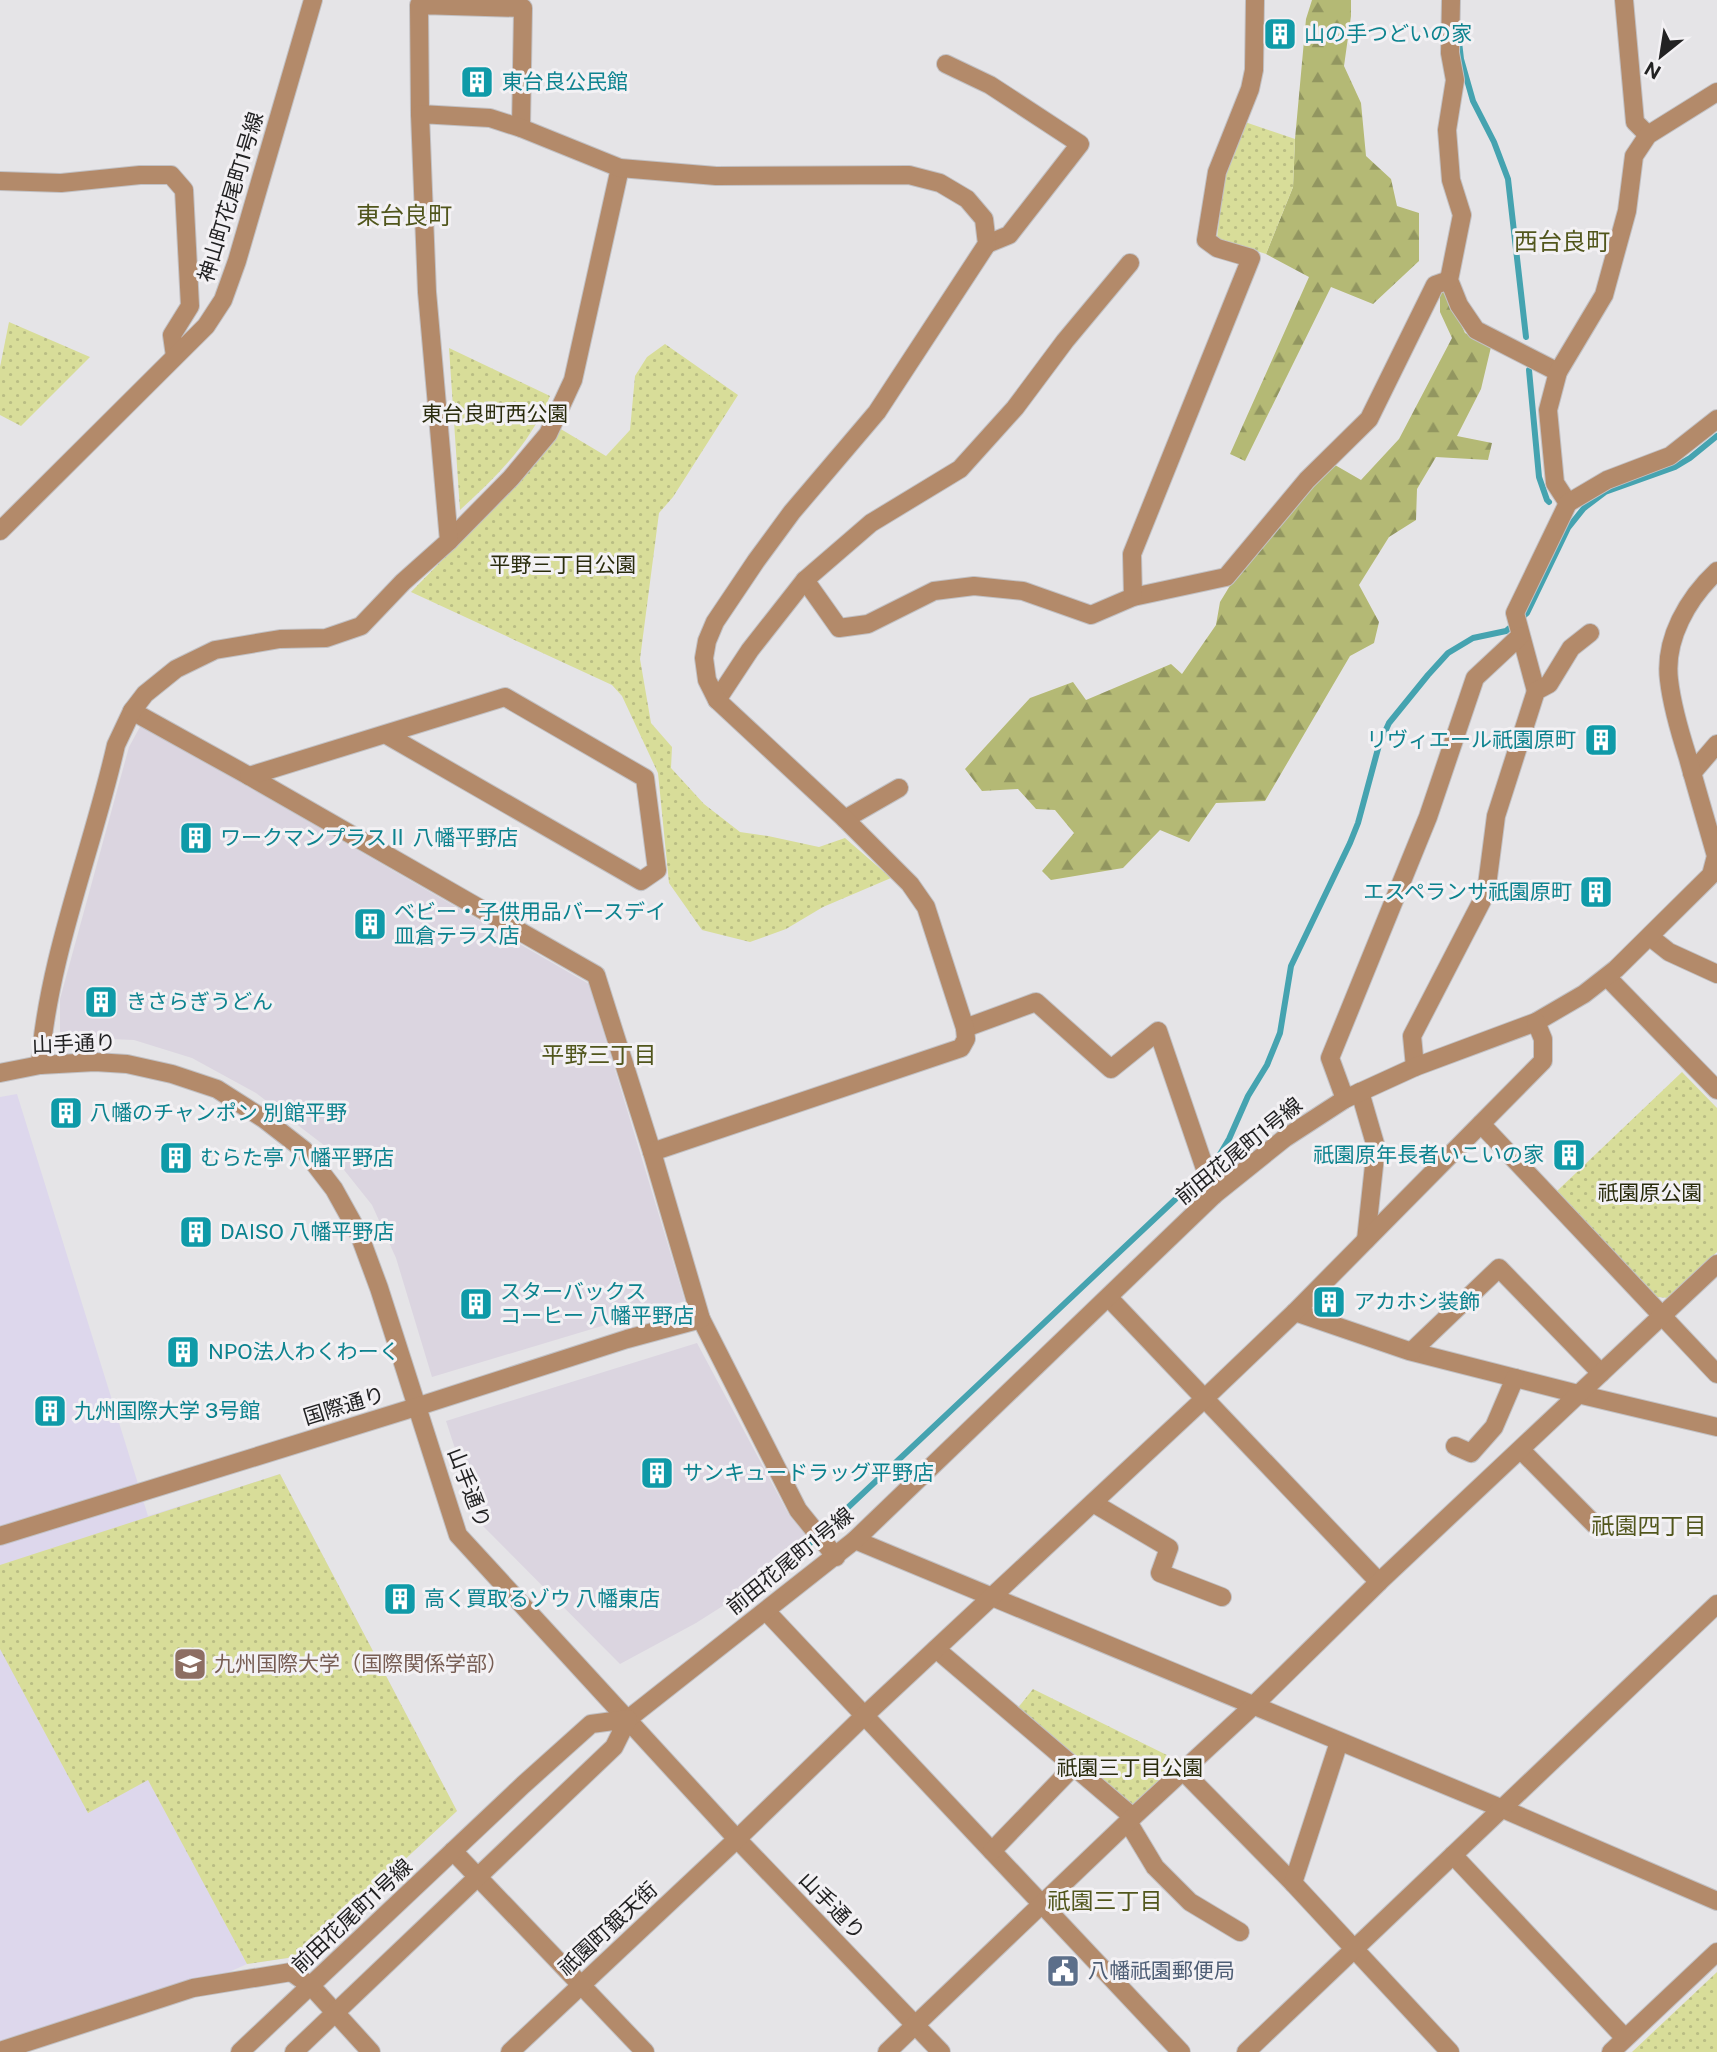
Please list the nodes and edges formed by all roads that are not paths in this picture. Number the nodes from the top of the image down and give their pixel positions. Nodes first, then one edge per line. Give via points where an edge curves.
1 (313, 0) edge
2 (1255, 0) edge
3 (1451, 0) edge
4 (1624, 0) edge
5 (946, 64) dead end
6 (1717, 93) edge
7 (420, 114) junction
8 (521, 128) junction
9 (1647, 135) junction
10 (620, 168) junction
11 (0, 181) edge
12 (987, 244) junction
13 (1130, 263) dead end
14 (1449, 280) junction
15 (175, 356) junction
16 (1558, 372) junction
17 (1717, 419) edge
18 (1568, 503) junction
19 (0, 531) edge
20 (449, 541) junction
21 (1717, 571) edge
22 (805, 580) junction
23 (1133, 597) junction
24 (1520, 634) junction
25 (1590, 634) dead end
26 (1536, 691) junction
27 (717, 700) junction
28 (132, 711) junction
29 (386, 734) junction
30 (1717, 744) edge
31 (1692, 773) junction
32 (249, 775) junction
33 (899, 788) dead end
34 (845, 819) junction
35 (1714, 876) edge
36 (1650, 937) junction
37 (1717, 974) edge
38 (1608, 977) junction
39 (1536, 1022) junction
40 (965, 1028) junction
41 (40, 1065) junction
42 (1415, 1067) junction
43 (0, 1073) edge
44 (1717, 1090) edge
45 (1352, 1096) junction
46 (1481, 1124) junction
47 (652, 1152) junction
48 (1214, 1195) junction
49 (1366, 1240) junction
50 (1717, 1264) edge
51 (1109, 1298) junction
52 (1294, 1312) junction
53 (1663, 1315) junction
54 (701, 1319) junction
55 (1412, 1351) junction
56 (1601, 1373) junction
57 (1717, 1374) edge
58 (1515, 1378) junction
59 (1578, 1394) junction
60 (1204, 1399) junction
61 (416, 1407) junction
62 (1717, 1427) edge
63 (1455, 1446) dead end
64 (1521, 1450) junction
65 (1093, 1503) junction
66 (1595, 1525) dead end
67 (0, 1536) edge
68 (855, 1540) junction
69 (836, 1557) junction
70 (1379, 1582) junction
71 (992, 1597) junction
72 (1222, 1597) dead end
73 (1717, 1604) edge
74 (766, 1611) junction
75 (936, 1649) junction
76 (1252, 1707) junction
77 (864, 1716) junction
78 (628, 1719) junction
79 (1339, 1742) junction
80 (1074, 1766) junction
81 (1183, 1771) junction
82 (1503, 1809) junction
83 (1130, 1820) junction
84 (737, 1839) junction
85 (453, 1851) junction
86 (992, 1851) junction
87 (1453, 1856) junction
88 (479, 1877) junction
89 (1293, 1883) junction
90 (1717, 1901) edge
91 (1042, 1904) junction
92 (1240, 1932) dead end
93 (1354, 1950) junction
94 (1717, 1952) edge
95 (581, 1985) junction
96 (311, 1986) junction
97 (336, 2013) junction
98 (916, 2025) junction
99 (1625, 2038) junction
100 (634, 2048) edge
101 (0, 2051) edge
102 (240, 2052) edge
103 (294, 2052) edge
104 (371, 2052) edge
105 (510, 2052) edge
106 (887, 2052) edge
107 (941, 2052) edge
108 (1181, 2052) edge
109 (1245, 2052) edge
110 (1450, 2052) edge
111 (1611, 2052) edge

1 - 15 street, 神山町花尾町1号線 via 223,300 206,326
2 - 23 street via 1254,70 1217,172 1206,240 1251,258 1132,554
3 - 14 street via 1450,52 1455,80 1447,130 1451,180 1462,215
4 - 9 street via 1635,122
5 - 12 street via 990,85 1080,144 1009,235
6 - 9 street
7 - 8 street via 490,118
7 - 8 street via 419,5 523,9
7 - 20 street via 426,292
8 - 10 street
9 - 16 street via 1634,156 1627,211 1604,295
10 - 12 street via 716,176 909,175 940,183 967,199 984,219
10 - 20 street via 573,380 548,434
11 - 15 street via 61,183 171,175 184,190 190,306 172,335
12 - 27 street via 877,412 792,512 715,622 704,658 707,680
13 - 22 street via 1016,408 960,469 871,523
14 - 16 street via 1476,330
14 - 23 street via 1435,285 1369,419 1307,480 1226,577
15 - 19 street, 神山町花尾町1号線
16 - 18 street via 1548,410 1555,483
17 - 18 street via 1670,456 1607,480
18 - 24 street via 1515,613
20 - 28 street via 361,626 326,638 280,639 215,650 176,669
21 - 31 street, 前田花尾町1号線 via 1690,602 1670,652 1668,677
22 - 23 street via 839,628 868,624 934,591 974,586 1023,591 1091,615
22 - 27 street
24 - 26 street
24 - 45 street via 1475,678 1428,817 1330,1058
25 - 26 street via 1571,648 1549,684
26 - 42 street via 1496,816 1486,893 1412,1036
27 - 34 street
28 - 32 street
28 - 41 street via 116,745 56,968
29 - 29 street via 505,697 645,778 657,870 641,881
29 - 32 street
30 - 31 street
31 - 35 street, 前田花尾町1号線 via 1716,856
32 - 47 street via 596,975
33 - 34 street
34 - 40 street via 910,884 926,907
35 - 36 street, 前田花尾町1号線
36 - 37 street via 1669,952
36 - 38 street, 前田花尾町1号線
38 - 39 street, 前田花尾町1号線
38 - 44 street
39 - 42 street, 前田花尾町1号線
39 - 46 street, 祇園町銀天街 via 1543,1039 1542,1061
40 - 47 street via 961,1048
40 - 48 street via 1036,1002 1111,1069 1158,1031
41 - 43 street, 山手通り
41 - 61 street, 山手通り via 127,1064 183,1078 217,1089 304,1150 334,1189 359,1234
42 - 45 street, 前田花尾町1号線
45 - 48 street, 前田花尾町1号線 via 1285,1138
45 - 49 street via 1376,1147
46 - 49 street, 祇園町銀天街
46 - 53 street
47 - 54 street
48 - 51 street, 前田花尾町1号線
49 - 52 street, 祇園町銀天街
50 - 53 street
51 - 60 street
51 - 68 street, 前田花尾町1号線
52 - 55 street
52 - 60 street, 祇園町銀天街
53 - 56 street
53 - 57 street
54 - 61 street, 国際通り
54 - 69 street via 798,1510
55 - 56 street via 1499,1268
55 - 58 street
56 - 59 street
58 - 59 street
58 - 63 street via 1494,1427 1471,1453
59 - 62 street
59 - 64 street
60 - 65 street, 祇園町銀天街
60 - 70 street
61 - 67 street, 国際通り
61 - 78 street, 山手通り via 458,1535
64 - 66 street
64 - 70 street
65 - 71 street, 祇園町銀天街
65 - 72 street via 1168,1548 1160,1573
68 - 69 street, 前田花尾町1号線
68 - 71 street
69 - 74 street, 前田花尾町1号線
70 - 76 street
71 - 75 street, 祇園町銀天街
71 - 76 street
73 - 82 street
74 - 77 street
74 - 78 street, 前田花尾町1号線
75 - 77 street, 祇園町銀天街
75 - 80 street
76 - 79 street
76 - 81 street
77 - 84 street, 祇園町銀天街
77 - 86 street
78 - 84 street, 山手通り
78 - 85 street, 前田花尾町1号線 via 591,1724
78 - 88 street, 前田花尾町1号線 via 614,1747
79 - 82 street
79 - 89 street
80 - 83 street
80 - 86 street
81 - 83 street
81 - 89 street
82 - 87 street
82 - 90 street
83 - 91 street
83 - 92 street via 1155,1867 1190,1902
84 - 95 street, 祇園町銀天街
84 - 98 street, 山手通り
85 - 88 street
85 - 96 street, 前田花尾町1号線
86 - 91 street
87 - 93 street
87 - 99 street
88 - 95 street
88 - 97 street, 前田花尾町1号線
89 - 93 street
91 - 98 street
91 - 108 street
93 - 109 street
93 - 110 street
94 - 99 street
95 - 100 street
95 - 105 street, 祇園町銀天街
96 - 97 street
96 - 101 street via 291,1972 193,1987
96 - 102 street, 前田花尾町1号線
97 - 103 street, 前田花尾町1号線
97 - 104 street
98 - 106 street
98 - 107 street, 山手通り
99 - 111 street

